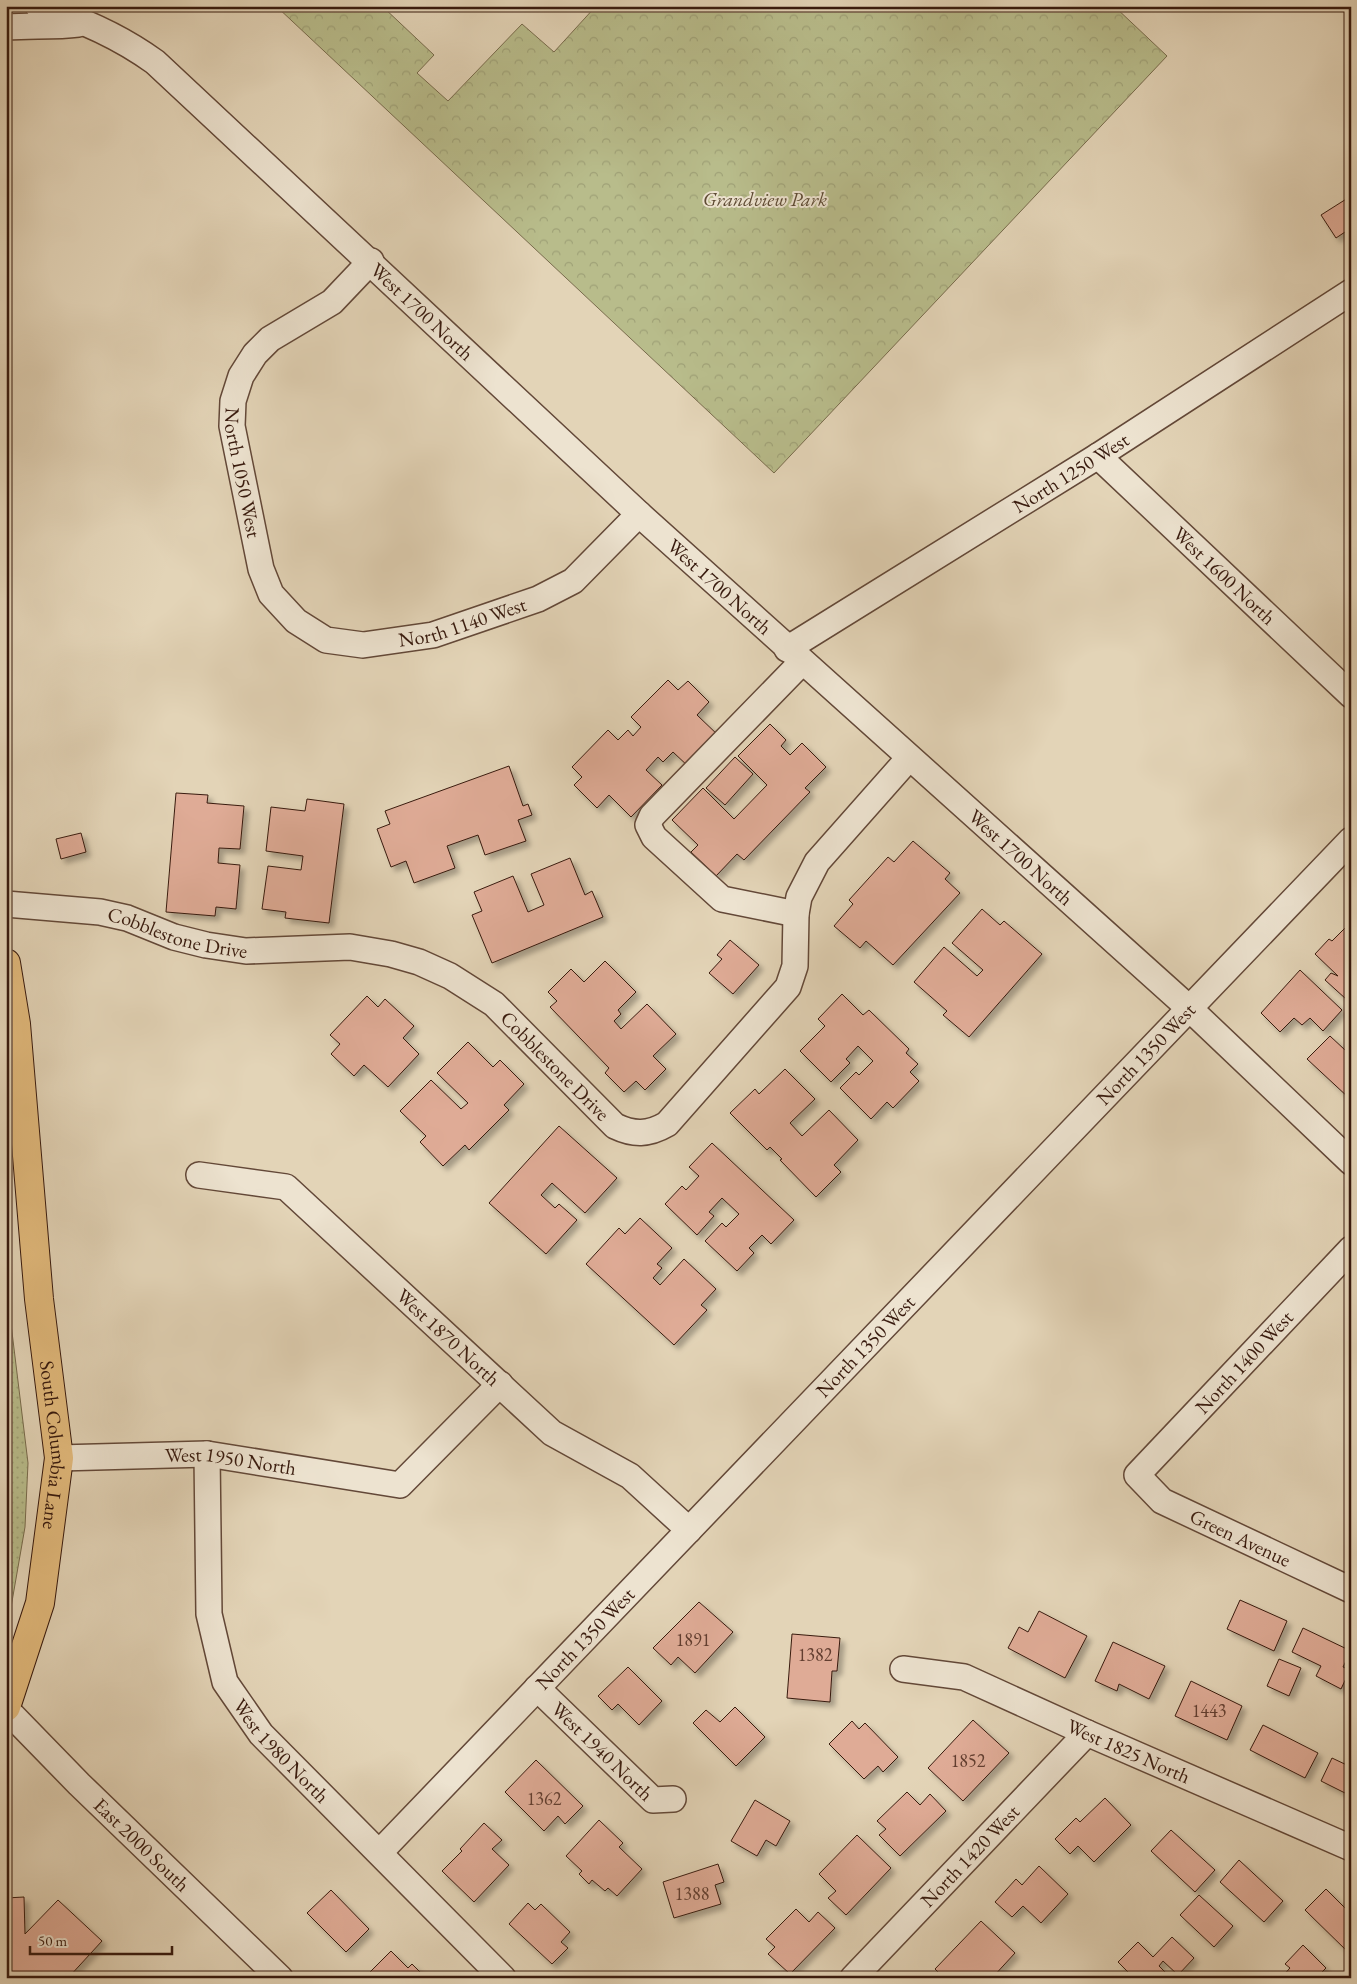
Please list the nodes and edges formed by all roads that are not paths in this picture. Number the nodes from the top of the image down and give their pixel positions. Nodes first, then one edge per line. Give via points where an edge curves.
1 (38, 6) edge
2 (83, 23) junction
3 (6, 27) edge
4 (371, 261) junction
5 (1351, 292) edge
6 (1098, 456) junction
7 (639, 514) junction
8 (271, 594) joint
9 (795, 656) junction
10 (1351, 696) edge
11 (909, 758) junction
12 (1351, 840) edge
13 (6, 904) edge
14 (796, 914) junction
15 (6, 963) edge
16 (1190, 1009) junction
17 (1351, 1162) edge
18 (199, 1175) dead end
19 (1351, 1249) edge
20 (500, 1384) junction
21 (207, 1454) junction
22 (59, 1458) junction
23 (1137, 1475) joint
24 (689, 1530) junction
25 (1351, 1590) edge
26 (903, 1669) dead end
27 (537, 1688) junction
28 (6, 1708) edge
29 (1087, 1733) junction
30 (673, 1799) dead end
31 (1351, 1848) edge
32 (380, 1852) junction
33 (280, 1978) edge
34 (503, 1978) edge
35 (853, 1978) edge

1 - 2 street, West 1700 North
2 - 3 street
2 - 4 street, West 1700 North via 126,41 155,62
4 - 7 street, West 1700 North
4 - 8 street, North 1050 West via 332,302 270,339 260,349 241,376 233,401 234,436 261,569
5 - 6 street, North 1250 West
6 - 9 street, North 1250 West
6 - 10 street, West 1600 North
7 - 8 street, North 1140 West via 573,581 538,599 433,635 362,645 326,640 296,620
7 - 9 street, West 1700 North
9 - 11 street, West 1700 North
9 - 14 street, North 1250 West via 652,816 648,826 654,837 722,899
11 - 14 street, Cobblestone Drive via 817,862 806,880
11 - 16 street, West 1700 North
12 - 16 street, North 1350 West
13 - 14 street, Cobblestone Drive via 100,912 127,918 174,937 222,948 284,951 350,947 418,962 450,976 494,1004 615,1126 630,1133 648,1133 667,1124 784,994 795,966
15 - 22 main road, South Columbia Lane via 16,1024 39,1299
16 - 17 street, West 1700 North
16 - 24 street, North 1350 West
18 - 20 street, West 1870 North via 286,1187
19 - 23 street, North 1400 West
20 - 21 street, West 1950 North via 400,1485
20 - 24 street, West 1870 North via 552,1433 630,1476
21 - 22 street, West 1950 North
21 - 32 street, West 1980 North via 209,1614 225,1682 261,1734
22 - 28 main road, South Columbia Lane via 40,1603
23 - 25 street, Green Avenue via 1162,1502
24 - 27 street, North 1350 West
26 - 29 street, West 1825 North via 964,1677
27 - 30 street, West 1940 North via 652,1800
27 - 32 street, North 1350 West
28 - 33 street, East 2000 South via 79,1784
29 - 31 street, West 1825 North
29 - 35 street, North 1420 West
32 - 34 street, West 1980 North

